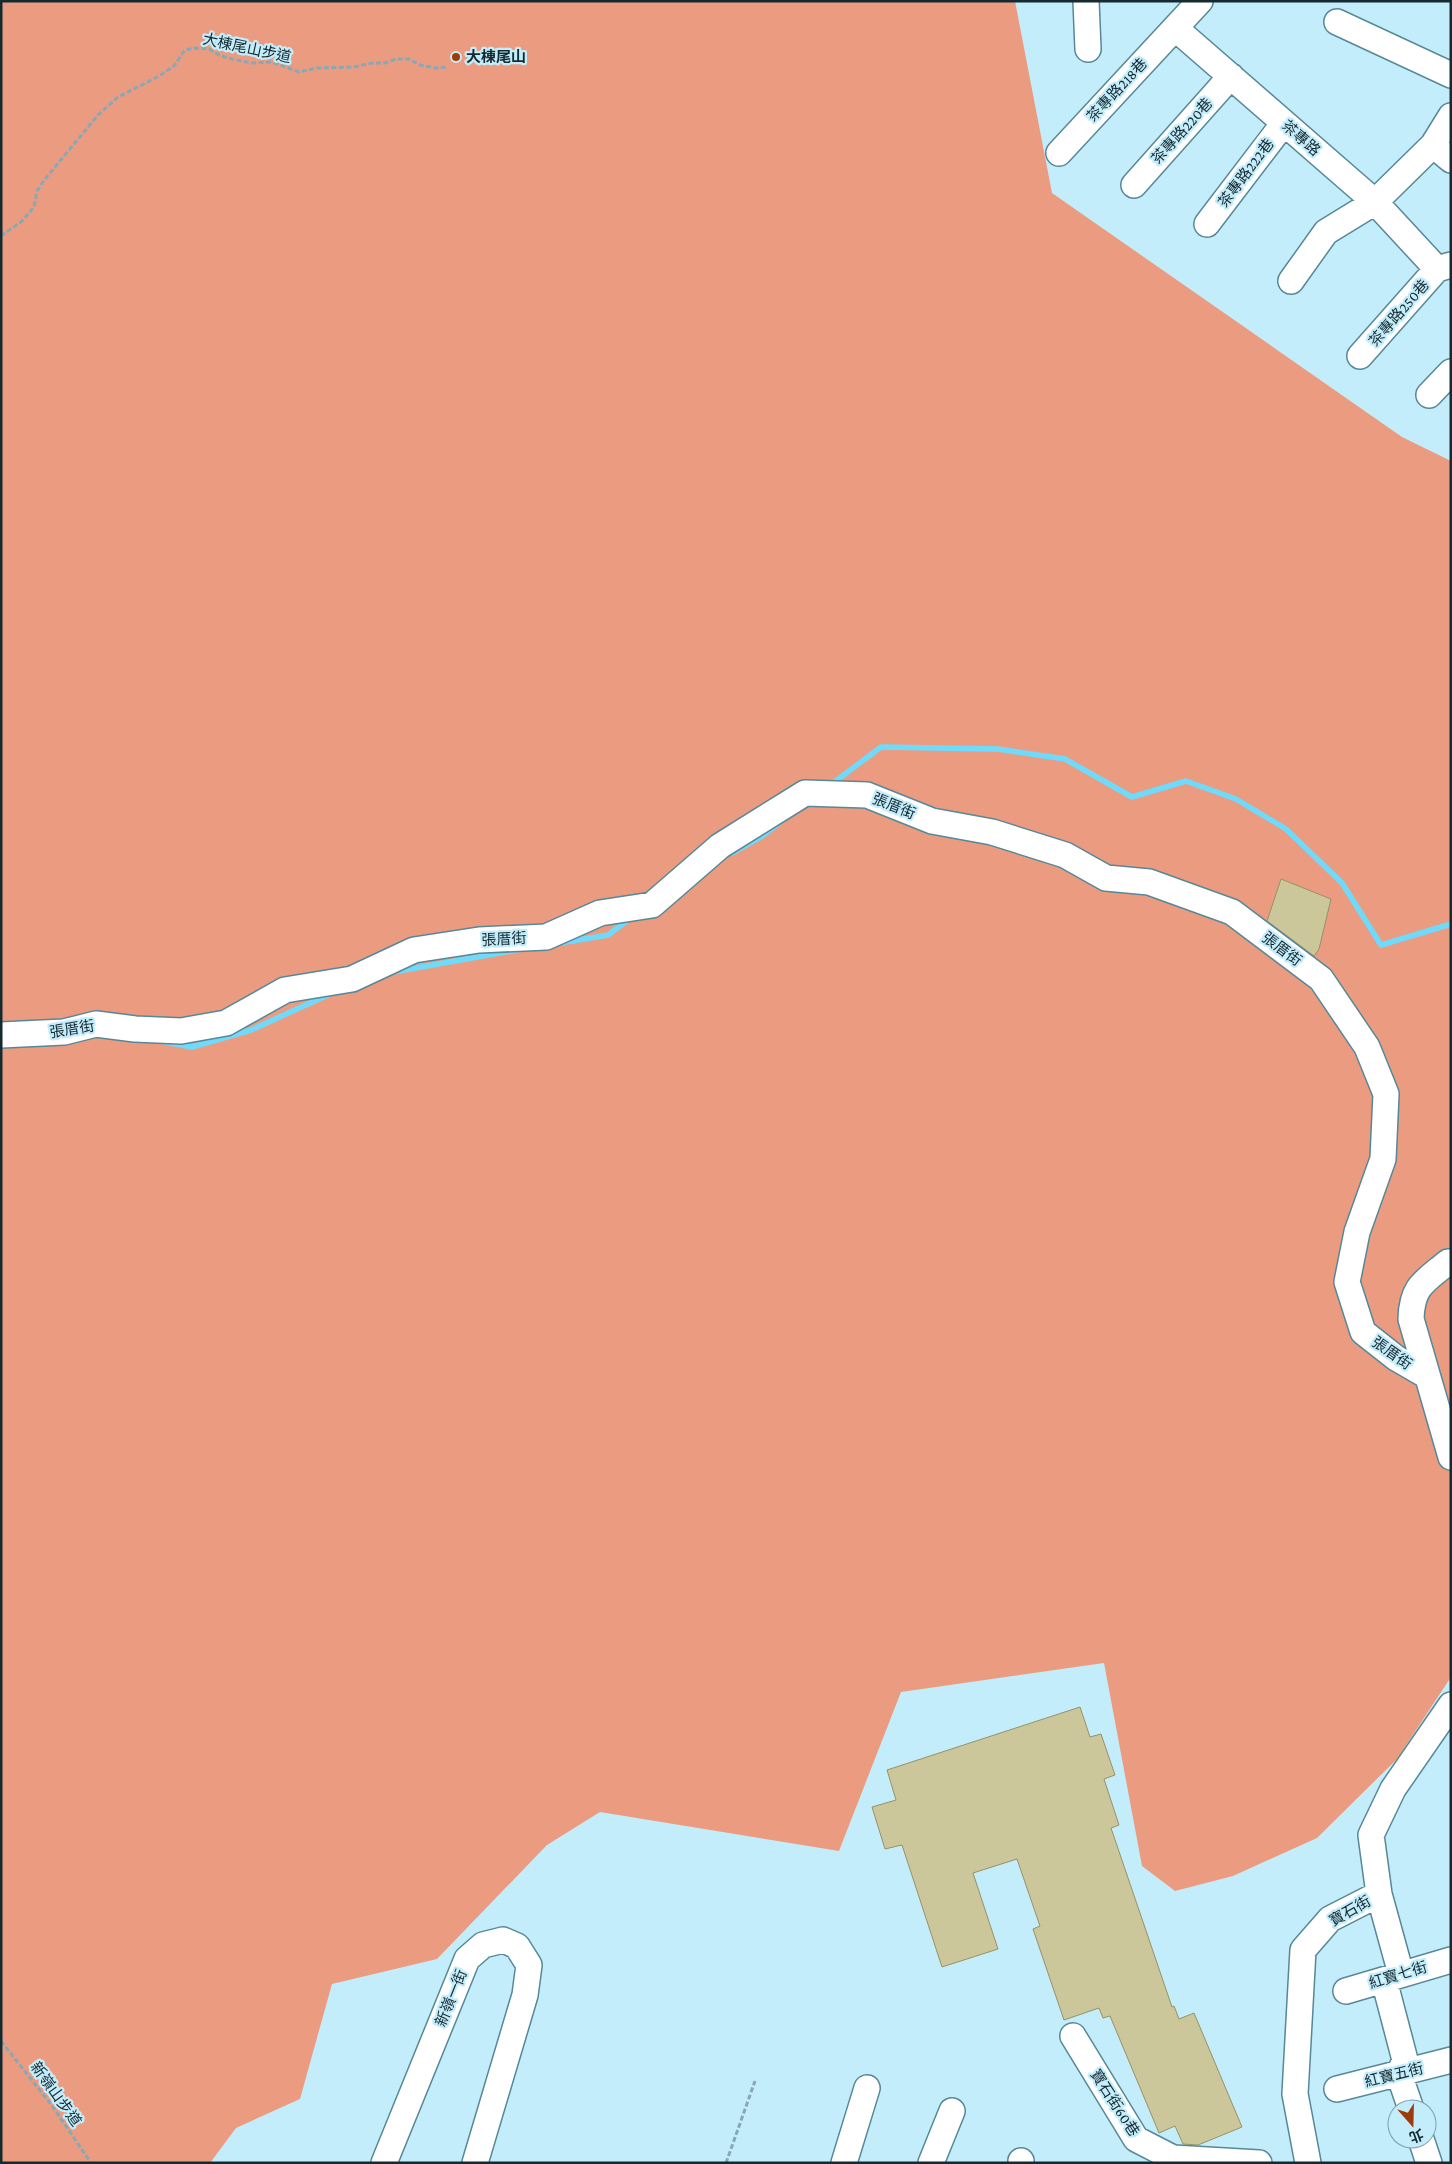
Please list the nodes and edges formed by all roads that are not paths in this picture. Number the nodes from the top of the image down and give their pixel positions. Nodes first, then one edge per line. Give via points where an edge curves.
1 (1086, 1) edge
2 (1200, 1) edge
3 (1337, 22) dead end
4 (1175, 28) junction
5 (1088, 49) dead end
6 (1451, 75) edge
7 (1231, 76) junction
8 (1451, 116) edge
9 (1284, 123) junction
10 (1442, 152) edge
11 (1059, 153) dead end
12 (1134, 185) dead end
13 (1375, 202) junction
14 (1207, 224) dead end
15 (1444, 267) edge
16 (1291, 281) dead end
17 (1360, 356) dead end
18 (1451, 372) edge
19 (1429, 395) dead end
20 (1, 1035) edge
21 (1451, 1262) edge
22 (1427, 1376) junction
23 (1451, 1458) edge
24 (1451, 1705) edge
25 (1379, 1894) junction
26 (1451, 1960) edge
27 (1393, 1977) junction
28 (1346, 1991) dead end
29 (1073, 2036) dead end
30 (1451, 2060) edge
31 (1399, 2074) junction
32 (867, 2088) dead end
33 (1337, 2089) dead end
34 (1408, 2099) edge
35 (952, 2111) dead end
36 (1424, 2149) edge
37 (384, 2163) edge
38 (475, 2163) edge
39 (844, 2163) edge
40 (931, 2163) edge
41 (1259, 2163) edge
42 (1308, 2163) edge
43 (1429, 2163) edge

1 - 5 street
2 - 4 street
3 - 6 street
4 - 7 street, 茶專路
4 - 11 street, 茶專路218巷
7 - 9 street, 茶專路
7 - 12 street, 茶專路220巷
8 - 10 street
9 - 13 street, 茶專路
9 - 14 street, 茶專路222巷
10 - 13 street
13 - 15 street, 茶專路
13 - 16 street via 1326,232
15 - 17 street, 茶專路250巷
18 - 19 street
20 - 22 street, 張厝街 via 64,1032 96,1024 181,1031 226,1024 285,990 352,979 414,950 479,940 546,936 600,913 652,905 720,846 805,793 867,795 932,821 992,832 1065,854 1106,878 1149,882 1232,912 1321,979 1367,1047 1386,1094 1383,1159 1357,1232 1347,1282 1363,1332 1396,1358
21 - 22 street via 1419,1286 1411,1301 1411,1319
22 - 23 street
24 - 25 street, 寶石街 via 1393,1789 1371,1834
25 - 27 street
25 - 42 street, 寶石街 via 1330,1919 1303,1950 1295,2094
26 - 27 street, 紅寶七街
27 - 28 street, 紅寶七街
27 - 31 street via 1405,2060
29 - 41 street, 寶石街60巷 via 1136,2139 1174,2158
30 - 31 street, 紅寶五街
31 - 33 street, 紅寶五街
31 - 34 street
32 - 39 street
35 - 40 street
36 - 43 street
37 - 38 street, 新嶺一街 via 467,1959 483,1945 503,1940 517,1946 529,1965 525,1995

